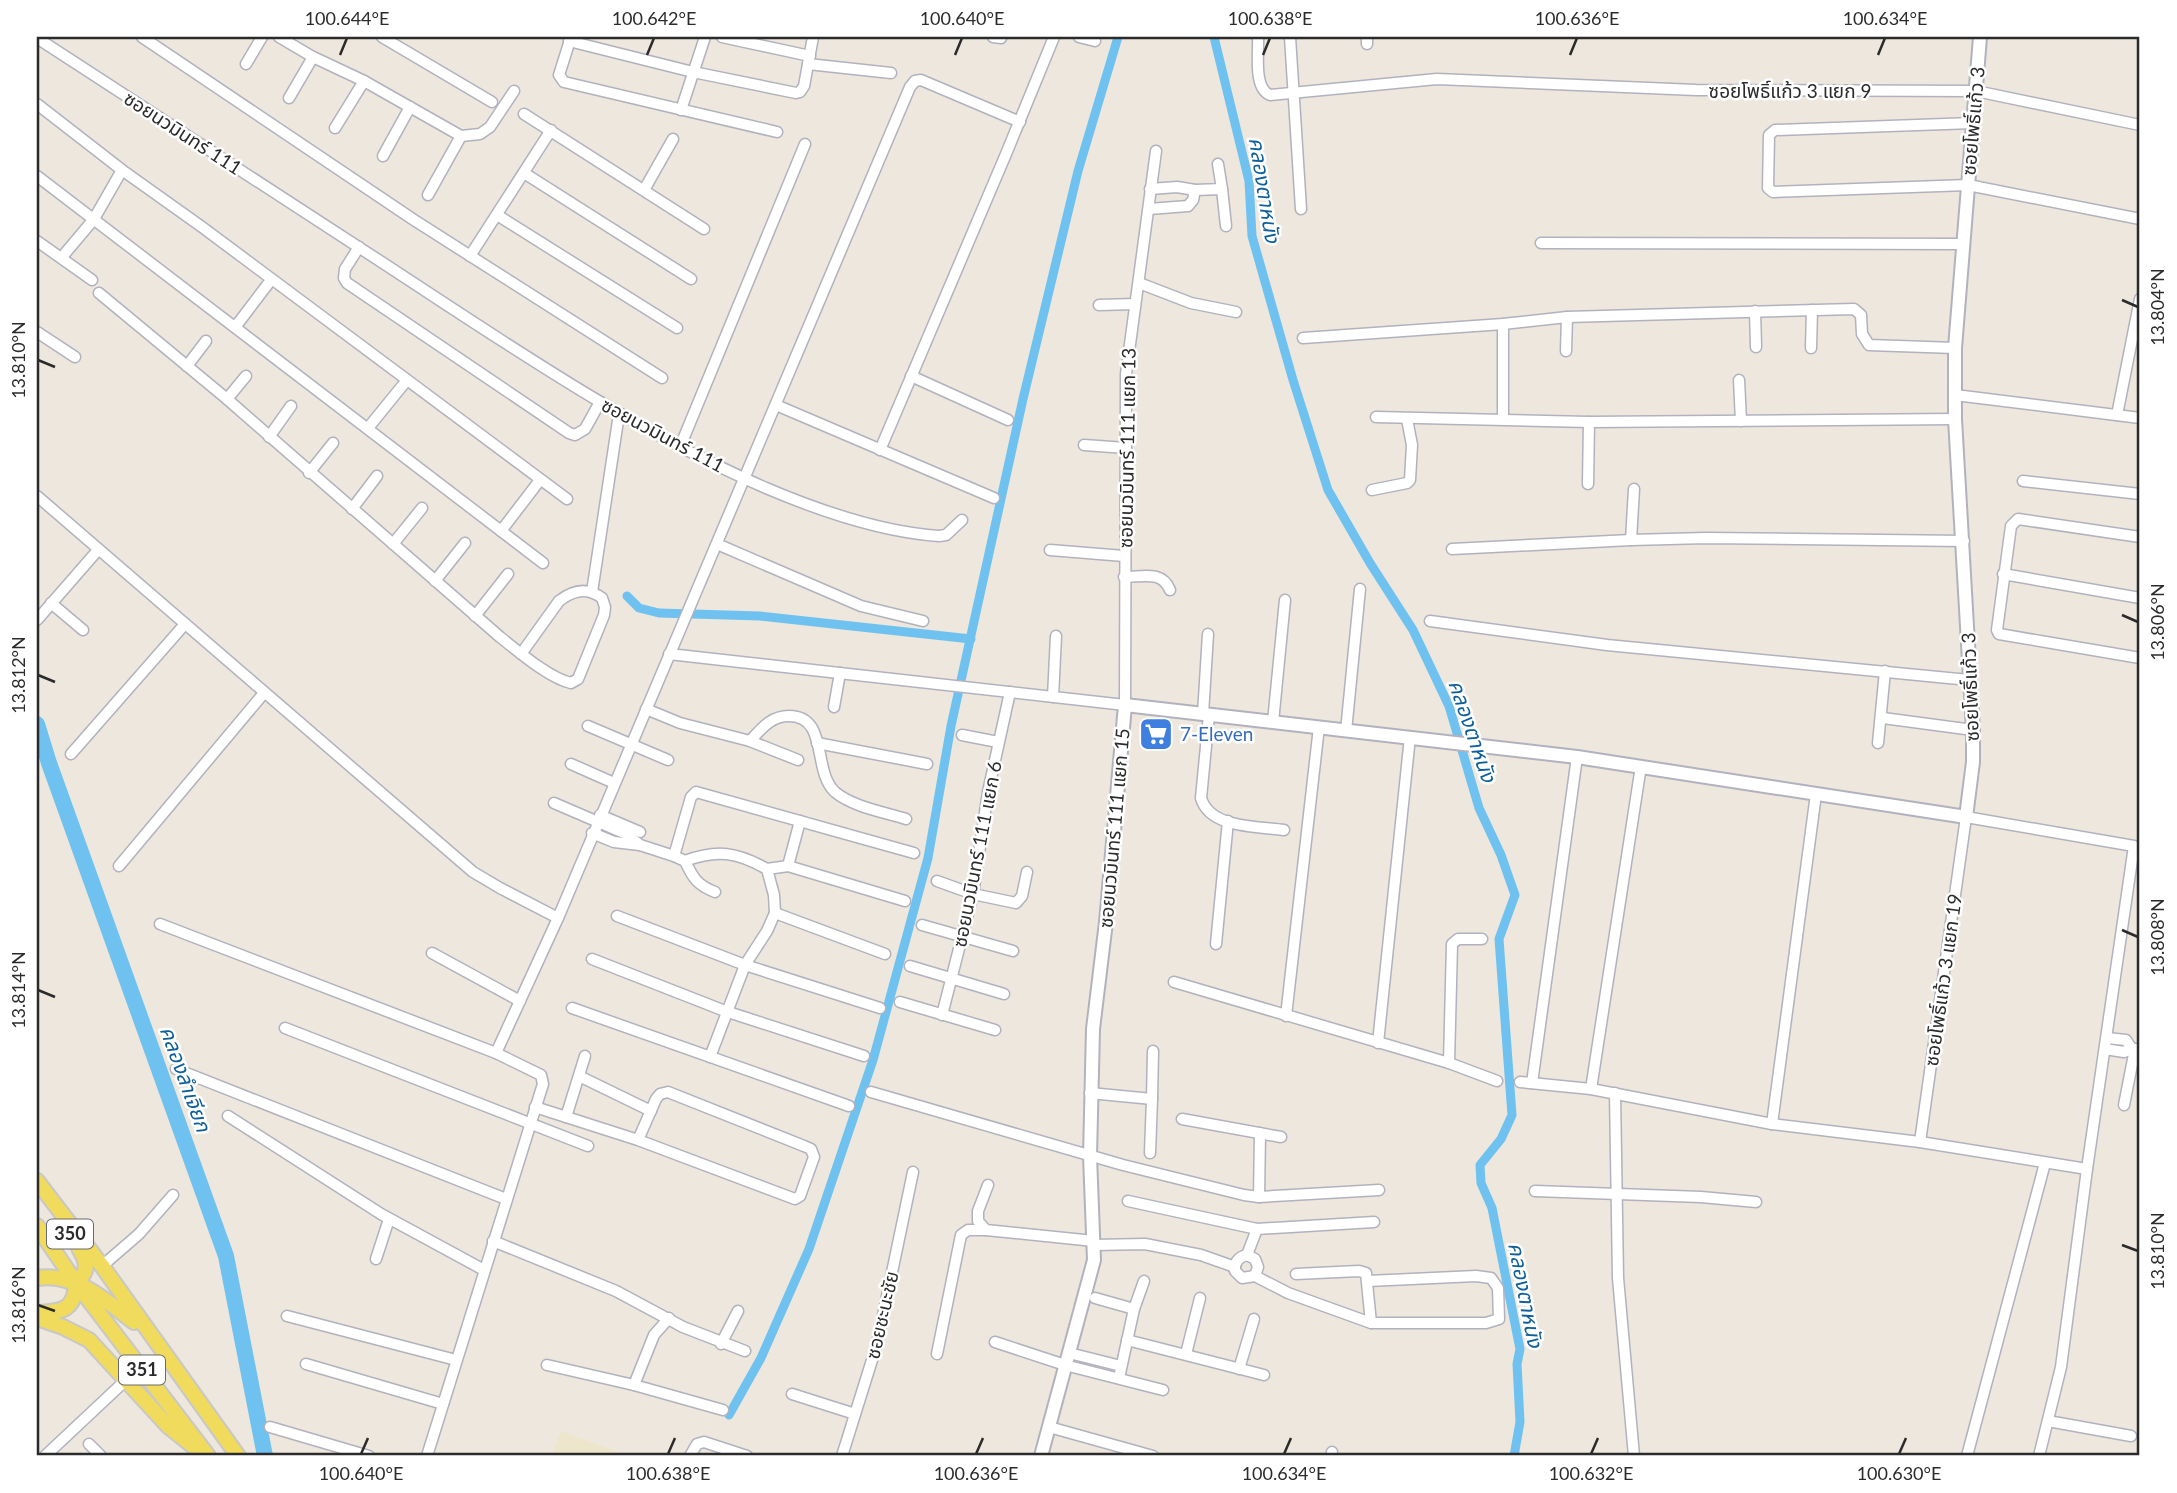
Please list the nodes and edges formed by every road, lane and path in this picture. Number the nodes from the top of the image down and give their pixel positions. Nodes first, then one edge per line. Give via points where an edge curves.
1 (142, 37) edge
2 (262, 37) edge
3 (279, 37) edge
4 (382, 37) edge
5 (705, 37) edge
6 (722, 37) edge
7 (813, 37) edge
8 (993, 37) edge
9 (1001, 37) edge
10 (1054, 37) edge
11 (1079, 37) edge
12 (1258, 37) edge
13 (1290, 37) edge
14 (1980, 37) edge
15 (37, 38) edge
16 (570, 39) edge
17 (1095, 41) dead end
18 (313, 57) junction
19 (809, 60) junction
20 (246, 64) dead end
21 (693, 72) junction
22 (891, 73) dead end
23 (363, 81) junction
24 (514, 91) dead end
25 (1976, 91) junction
26 (1292, 94) junction
27 (289, 98) dead end
28 (492, 102) dead end
29 (37, 104) edge
30 (410, 107) junction
31 (681, 110) junction
32 (524, 114) dead end
33 (1020, 122) junction
34 (1973, 122) junction
35 (2140, 125) edge
36 (335, 128) dead end
37 (551, 130) junction
38 (777, 132) dead end
39 (461, 136) junction
40 (673, 139) dead end
41 (805, 144) dead end
42 (1156, 151) dead end
43 (383, 156) dead end
44 (1218, 164) dead end
45 (122, 170) junction
46 (524, 173) junction
47 (37, 176) edge
48 (1968, 185) junction
49 (1222, 188) junction
50 (1150, 189) junction
51 (643, 190) junction
52 (1195, 190) junction
53 (428, 195) dead end
54 (1149, 209) junction
55 (1300, 209) dead end
56 (497, 215) junction
57 (94, 219) junction
58 (2140, 219) edge
59 (1226, 226) dead end
60 (704, 229) dead end
61 (37, 240) edge
62 (1541, 243) dead end
63 (1964, 244) junction
64 (359, 247) junction
65 (470, 256) junction
66 (62, 257) junction
67 (691, 279) dead end
68 (92, 280) dead end
69 (271, 280) junction
70 (1139, 283) junction
71 (99, 293) dead end
72 (2140, 299) edge
73 (1135, 304) junction
74 (1099, 305) dead end
75 (1812, 310) junction
76 (1755, 311) junction
77 (1236, 312) dead end
78 (1567, 317) junction
79 (1503, 324) junction
80 (236, 326) junction
81 (677, 328) dead end
82 (37, 332) edge
83 (1303, 338) dead end
84 (206, 341) dead end
85 (1756, 347) dead end
86 (1811, 348) dead end
87 (1955, 348) junction
88 (1566, 351) dead end
89 (75, 357) dead end
90 (187, 366) junction
91 (246, 376) dead end
92 (911, 376) junction
93 (662, 378) dead end
94 (407, 380) junction
95 (1739, 380) dead end
96 (1955, 395) junction
97 (227, 399) junction
98 (600, 402) junction
99 (776, 405) junction
100 (291, 406) dead end
101 (619, 414) junction
102 (2117, 415) junction
103 (1376, 417) dead end
104 (2140, 418) edge
105 (1407, 419) junction
106 (1503, 419) junction
107 (1955, 419) junction
108 (1008, 420) dead end
109 (1741, 421) junction
110 (1589, 422) junction
111 (368, 428) junction
112 (269, 437) junction
113 (333, 443) dead end
114 (1084, 445) dead end
115 (680, 447) junction
116 (1126, 448) junction
117 (880, 450) junction
118 (309, 472) junction
119 (377, 475) dead end
120 (744, 478) junction
121 (540, 480) junction
122 (2023, 481) dead end
123 (1588, 484) dead end
124 (1634, 489) dead end
125 (1372, 490) dead end
126 (2140, 494) edge
127 (37, 496) edge
128 (994, 498) dead end
129 (567, 499) dead end
130 (422, 508) dead end
131 (352, 509) junction
132 (962, 520) dead end
133 (501, 530) junction
134 (2140, 537) edge
135 (1631, 540) junction
136 (1964, 541) junction
137 (465, 543) dead end
138 (393, 544) junction
139 (717, 544) junction
140 (1452, 549) dead end
141 (98, 550) junction
142 (1050, 550) dead end
143 (1124, 556) junction
144 (543, 563) dead end
145 (508, 574) dead end
146 (2003, 574) junction
147 (1124, 577) junction
148 (435, 580) junction
149 (1360, 589) dead end
150 (1170, 590) dead end
151 (592, 592) junction
152 (2140, 598) edge
153 (1285, 600) dead end
154 (51, 603) junction
155 (475, 616) junction
156 (37, 620) edge
157 (923, 621) dead end
158 (1430, 621) dead end
159 (185, 624) junction
160 (83, 630) dead end
161 (1208, 634) dead end
162 (1056, 636) dead end
163 (522, 654) junction
164 (669, 654) junction
165 (2140, 658) edge
166 (1885, 671) junction
167 (840, 673) junction
168 (1969, 680) junction
169 (1010, 692) junction
170 (264, 693) junction
171 (1053, 697) junction
172 (1125, 705) junction
173 (834, 707) dead end
174 (646, 709) junction
175 (1206, 715) junction
176 (1883, 718) junction
177 (1273, 722) junction
178 (587, 726) dead end
179 (1319, 727) junction
180 (1973, 730) junction
181 (1346, 731) junction
182 (962, 734) dead end
183 (1410, 737) junction
184 (750, 741) junction
185 (998, 742) junction
186 (817, 743) junction
187 (1878, 743) dead end
188 (631, 744) junction
189 (71, 754) dead end
190 (1577, 757) junction
191 (668, 760) dead end
192 (798, 760) dead end
193 (571, 764) dead end
194 (927, 764) dead end
195 (1641, 766) junction
196 (614, 783) junction
197 (1816, 794) junction
198 (554, 803) dead end
199 (1966, 817) junction
200 (598, 818) junction
201 (906, 819) dead end
202 (800, 821) junction
203 (1228, 821) junction
204 (1284, 830) dead end
205 (640, 832) dead end
206 (592, 833) junction
207 (640, 845) junction
208 (914, 853) dead end
209 (674, 856) junction
210 (685, 861) junction
211 (119, 866) dead end
212 (788, 866) junction
213 (767, 869) junction
214 (1027, 872) dead end
215 (937, 881) dead end
216 (715, 892) dead end
217 (973, 894) junction
218 (905, 901) dead end
219 (775, 913) junction
220 (617, 916) dead end
221 (558, 918) junction
222 (160, 924) dead end
223 (922, 925) dead end
224 (962, 937) junction
225 (1482, 939) dead end
226 (1216, 944) dead end
227 (1013, 951) dead end
228 (432, 953) dead end
229 (885, 954) dead end
230 (592, 960) dead end
231 (744, 965) junction
232 (910, 966) dead end
233 (952, 978) junction
234 (1174, 982) dead end
235 (1004, 994) dead end
236 (520, 1001) junction
237 (900, 1002) dead end
238 (572, 1008) dead end
239 (880, 1008) dead end
240 (725, 1012) junction
241 (942, 1015) junction
242 (1286, 1016) junction
243 (285, 1028) dead end
244 (995, 1030) dead end
245 (2107, 1038) junction
246 (1377, 1043) junction
247 (2105, 1049) junction
248 (2136, 1049) edge
249 (1153, 1051) dead end
250 (496, 1053) junction
251 (586, 1056) dead end
252 (864, 1056) dead end
253 (710, 1057) junction
254 (1449, 1063) junction
255 (176, 1069) dead end
256 (579, 1076) junction
257 (1497, 1081) dead end
258 (1520, 1082) dead end
259 (1532, 1083) junction
260 (1591, 1089) junction
261 (871, 1092) dead end
262 (1090, 1093) junction
263 (1615, 1093) junction
264 (1152, 1099) junction
265 (2124, 1105) dead end
266 (849, 1106) dead end
267 (535, 1107) junction
268 (651, 1111) junction
269 (228, 1116) dead end
270 (566, 1117) junction
271 (1182, 1119) dead end
272 (529, 1123) junction
273 (1772, 1124) junction
274 (1260, 1133) junction
275 (1281, 1137) dead end
276 (638, 1140) junction
277 (1920, 1142) junction
278 (588, 1146) dead end
279 (1150, 1153) dead end
280 (1090, 1156) junction
281 (2045, 1163) junction
282 (2087, 1169) junction
283 (913, 1172) dead end
284 (38, 1183) edge
285 (988, 1185) dead end
286 (1379, 1190) dead end
287 (1535, 1191) dead end
288 (1616, 1192) junction
289 (173, 1195) dead end
290 (1259, 1197) junction
291 (506, 1199) junction
292 (1128, 1201) dead end
293 (1756, 1202) dead end
294 (57, 1216) junction
295 (389, 1219) junction
296 (1374, 1222) dead end
297 (38, 1227) edge
298 (1257, 1229) junction
299 (986, 1230) junction
300 (493, 1241) junction
301 (1094, 1243) junction
302 (1247, 1255) junction
303 (376, 1259) dead end
304 (102, 1266) junction
305 (1235, 1267) junction
306 (484, 1270) junction
307 (1296, 1274) dead end
308 (1255, 1276) junction
309 (37, 1278) edge
310 (1144, 1281) dead end
311 (1368, 1281) junction
312 (76, 1283) junction
313 (1095, 1298) dead end
314 (1200, 1298) dead end
315 (126, 1302) junction
316 (1135, 1309) junction
317 (738, 1311) dead end
318 (37, 1315) edge
319 (287, 1316) dead end
320 (669, 1318) junction
321 (1254, 1319) dead end
322 (1371, 1323) junction
323 (1127, 1340) junction
324 (155, 1342) junction
325 (995, 1342) dead end
326 (721, 1344) junction
327 (745, 1351) dead end
328 (936, 1354) dead end
329 (1186, 1354) junction
330 (1067, 1359) junction
331 (456, 1360) junction
332 (306, 1364) dead end
333 (547, 1365) dead end
334 (1121, 1366) junction
335 (1239, 1369) junction
336 (1264, 1375) dead end
337 (1119, 1378) junction
338 (126, 1380) junction
339 (635, 1385) junction
340 (1163, 1390) dead end
341 (792, 1394) dead end
342 (443, 1404) junction
343 (723, 1410) dead end
344 (855, 1414) junction
345 (2048, 1422) junction
346 (270, 1427) dead end
347 (1049, 1427) junction
348 (2131, 1436) dead end
349 (89, 1444) dead end
350 (45, 1456) edge
351 (101, 1456) edge
352 (207, 1456) edge
353 (238, 1456) edge
354 (369, 1456) edge
355 (427, 1456) edge
356 (690, 1456) edge
357 (747, 1456) edge
358 (842, 1456) edge
359 (1041, 1456) edge
360 (1153, 1456) edge
361 (1634, 1456) edge
362 (1967, 1456) edge
363 (2039, 1456) edge

1 - 65 street
2 - 20 street
3 - 18 street
4 - 28 street
5 - 21 street
6 - 19 street
7 - 19 street
8 - 9 street
10 - 33 street
11 - 17 street
12 - 26 street, ซอยโพธิ์แก้ว 3 แยก 9 via 1262,90 1270,95
13 - 26 street
14 - 25 street, ซอยโพธิ์แก้ว 3
15 - 64 street, ซอยนวมินทร์ 111
16 - 21 street
16 - 31 street via 559,75 564,82
18 - 23 street
18 - 27 street
19 - 21 street via 804,86 796,93
19 - 22 street
21 - 31 street
23 - 30 street
23 - 36 street
24 - 39 street via 490,128
25 - 26 street, ซอยโพธิ์แก้ว 3 แยก 9 via 1696,90 1437,79
25 - 34 street, ซอยโพธิ์แก้ว 3
25 - 35 street, ซอยโพธิ์แก้ว 3 แยก 9
26 - 55 street
29 - 45 street
30 - 39 street
30 - 43 street
31 - 38 street
32 - 37 street
33 - 92 street
33 - 99 street via 921,80 912,83
34 - 48 street, ซอยโพธิ์แก้ว 3
34 - 48 street via 1775,130 1769,135 1768,188 1773,192
37 - 46 street
37 - 51 street
39 - 53 street
40 - 51 street
41 - 115 street
42 - 50 street, ซอยนวมินทร์ 111 แยก 13
44 - 49 street
45 - 57 street
45 - 69 street
46 - 56 street
46 - 67 street
47 - 57 street
48 - 58 street
48 - 63 street, ซอยโพธิ์แก้ว 3
49 - 52 street
49 - 59 street
50 - 52 street
50 - 54 street, ซอยนวมินทร์ 111 แยก 13
51 - 60 street
52 - 54 street via 1188,206
54 - 70 street, ซอยนวมินทร์ 111 แยก 13
56 - 65 street
56 - 81 street
57 - 66 street
57 - 80 street
61 - 66 street
62 - 63 street
63 - 87 street, ซอยโพธิ์แก้ว 3
64 - 98 street, ซอยนวมินทร์ 111
64 - 98 street via 345,269 347,283 569,433 584,429
65 - 93 street
66 - 68 street
69 - 80 street
69 - 94 street
70 - 73 street, ซอยนวมินทร์ 111 แยก 13
70 - 77 street via 1192,303
71 - 90 street
72 - 102 street
73 - 74 street
73 - 116 street, ซอยนวมินทร์ 111 แยก 13 via 1126,374
75 - 76 street
75 - 86 street
75 - 87 street via 1858,311 1869,345
76 - 78 street
76 - 85 street
78 - 79 street
78 - 88 street
79 - 83 street
79 - 106 street
80 - 111 street
82 - 89 street
84 - 90 street
87 - 96 street, ซอยโพธิ์แก้ว 3
90 - 97 street
91 - 97 street
92 - 108 street
92 - 117 street
94 - 111 street
94 - 121 street
95 - 109 street
96 - 102 street
96 - 107 street, ซอยโพธิ์แก้ว 3
97 - 112 street
98 - 101 street, ซอยนวมินทร์ 111
99 - 117 street
99 - 120 street
100 - 112 street
101 - 115 street, ซอยนวมินทร์ 111
101 - 151 street
102 - 104 street
103 - 105 street
105 - 106 street
105 - 125 street via 1412,444 1410,480
106 - 110 street
107 - 109 street
107 - 136 street, ซอยโพธิ์แก้ว 3
109 - 110 street
110 - 123 street
111 - 133 street
112 - 118 street
113 - 118 street
114 - 116 street
115 - 120 street, ซอยนวมินทร์ 111
116 - 143 street, ซอยนวมินทร์ 111 แยก 13
117 - 128 street
118 - 131 street
119 - 131 street
120 - 132 street via 856,521 939,536
120 - 139 street, ซอยนวมินทร์ 111
121 - 129 street
121 - 133 street
122 - 126 street
124 - 135 street
127 - 141 street
130 - 138 street
131 - 138 street
133 - 144 street
134 - 146 street via 2018,519 2011,526
135 - 136 street
135 - 140 street
136 - 168 street, ซอยโพธิ์แก้ว 3
137 - 148 street
138 - 148 street
139 - 157 street via 861,606
139 - 164 street, ซอยนวมินทร์ 111
141 - 154 street
141 - 159 street
142 - 143 street
143 - 147 street, ซอยนวมินทร์ 111 แยก 13
145 - 155 street
146 - 152 street
146 - 165 street via 1999,634
147 - 150 street via 1160,577
147 - 172 street, ซอยนวมินทร์ 111 แยก 13
148 - 155 street
149 - 181 street
151 - 163 street via 573,591 559,601
151 - 163 street via 602,598 604,615 575,683 561,680
153 - 177 street
154 - 156 street
154 - 160 street
155 - 163 street
158 - 166 street via 1607,645
159 - 170 street
159 - 189 street
161 - 175 street
162 - 171 street
164 - 167 street
164 - 174 street, ซอยนวมินทร์ 111
166 - 168 street
166 - 176 street
167 - 169 street
167 - 173 street
168 - 180 street, ซอยโพธิ์แก้ว 3
169 - 171 street
169 - 185 street, ซอยนวมินทร์ 111 แยก 6
170 - 211 street
170 - 221 street via 473,872
171 - 172 street
172 - 175 street, ซอยนวมินทร์ 111 แยก 15
172 - 262 street, ซอยนวมินทร์ 111 แยก 15
174 - 184 street
174 - 188 street, ซอยนวมินทร์ 111
175 - 177 street, ซอยนวมินทร์ 111 แยก 15
175 - 203 street via 1201,797 1214,816
176 - 180 street
176 - 187 street
177 - 179 street, ซอยนวมินทร์ 111 แยก 15
178 - 188 street
179 - 181 street, ซอยนวมินทร์ 111 แยก 15
179 - 242 street
180 - 199 street, ซอยโพธิ์แก้ว 3
181 - 183 street, ซอยนวมินทร์ 111 แยก 15
182 - 185 street
183 - 190 street, ซอยนวมินทร์ 111 แยก 15
183 - 246 street
184 - 186 street via 766,723 797,716 812,726
184 - 192 street
185 - 217 street, ซอยนวมินทร์ 111 แยก 6
186 - 194 street
186 - 201 street via 828,783 836,792
188 - 191 street
188 - 196 street, ซอยนวมินทร์ 111
190 - 195 street
190 - 259 street
193 - 196 street
195 - 197 street
195 - 260 street
196 - 200 street, ซอยนวมินทร์ 111
197 - 199 street
197 - 273 street
198 - 200 street
199 - 245 street via 2134,846
199 - 277 street, ซอยโพธิ์แก้ว 3 แยก 19
200 - 205 street
200 - 206 street, ซอยนวมินทร์ 111
200 - 207 street
202 - 208 street
202 - 209 street via 696,792
202 - 212 street
203 - 204 street
203 - 226 street
206 - 207 street
206 - 221 street, ซอยนวมินทร์ 111
207 - 209 street
209 - 210 street
210 - 213 street via 719,852
210 - 216 street via 694,880
212 - 213 street
212 - 218 street
213 - 219 street
214 - 217 street via 1016,903
215 - 217 street
217 - 224 street, ซอยนวมินทร์ 111 แยก 6
219 - 229 street
219 - 231 street
220 - 231 street
221 - 236 street, ซอยนวมินทร์ 111
222 - 250 street
223 - 224 street
224 - 227 street
224 - 233 street, ซอยนวมินทร์ 111 แยก 6
225 - 254 street via 1458,939 1452,944
228 - 236 street
230 - 240 street
231 - 239 street
231 - 240 street
232 - 233 street
233 - 235 street
233 - 241 street, ซอยนวมินทร์ 111 แยก 6
234 - 242 street
236 - 250 street, ซอยนวมินทร์ 111
237 - 241 street
238 - 253 street
240 - 252 street
240 - 253 street
241 - 244 street
242 - 246 street
243 - 272 street
245 - 247 street
245 - 248 street via 2126,1040
246 - 254 street
247 - 248 street
247 - 282 street
248 - 265 street
249 - 264 street
250 - 267 street via 541,1075 543,1084
251 - 256 street
253 - 266 street
254 - 257 street
255 - 291 street
256 - 268 street
256 - 270 street
258 - 259 street
259 - 260 street
260 - 263 street
261 - 280 street
262 - 264 street
262 - 280 street, ซอยนวมินทร์ 111 แยก 15
263 - 273 street
263 - 288 street
264 - 279 street
267 - 270 street
267 - 272 street
268 - 276 street
268 - 276 street via 660,1094 667,1092 811,1149 814,1157 800,1196 795,1199
269 - 295 street
270 - 276 street
271 - 274 street
272 - 278 street
272 - 291 street
273 - 277 street
274 - 275 street
274 - 290 street
277 - 281 street
280 - 290 street
280 - 301 street, ซอยนวมินทร์ 111 แยก 15
281 - 282 street
281 - 362 street
282 - 345 street via 2061,1367
283 - 344 street, ซอยชะนะชัย via 877,1344
284 - 294 main road, 350
284 - 304 main road, 351
285 - 299 street via 978,1211 978,1222
286 - 290 street
287 - 288 street
288 - 293 street
288 - 361 street via 1618,1278
289 - 304 street via 139,1234
291 - 300 street
292 - 298 street
294 - 297 main road
294 - 312 main road, 350 via 87,1261 84,1276
295 - 303 street
295 - 306 street
296 - 298 street
297 - 312 main road, 351
298 - 302 street
299 - 301 street
299 - 328 street via 968,1230 961,1235
300 - 306 street
300 - 320 street
301 - 305 street via 1145,1244
301 - 330 street, ซอยนวมินทร์ 111 แยก 15 via 1090,1276
302 - 305 street via 1238,1259
302 - 308 street via 1258,1263
304 - 315 main road, 351
305 - 308 street via 1242,1278
306 - 331 street
307 - 311 street via 1360,1271
308 - 322 street
309 - 312 main road, 350
310 - 316 street
311 - 322 street
311 - 322 street via 1492,1278 1498,1288 1500,1313 1499,1319 1486,1323
312 - 315 main road, 350 via 102,1285
312 - 318 main road, 350 via 75,1297 66,1308
312 - 324 main road via 114,1306
312 - 352 main road, 351
313 - 316 street
314 - 329 street
315 - 324 main road, 351
316 - 323 street
317 - 326 street
318 - 338 main road via 89,1340
319 - 331 street
320 - 326 street
320 - 339 street via 654,1335
321 - 335 street
323 - 329 street
323 - 334 street
324 - 353 main road, 351
325 - 330 street
326 - 327 street
329 - 335 street
330 - 334 street
330 - 337 street
330 - 347 street, ซอยนวมินทร์ 111 แยก 15
331 - 342 street
332 - 342 street
333 - 339 street
334 - 337 street
335 - 336 street
337 - 340 street
338 - 350 street
338 - 352 main road via 169,1426
339 - 343 street
341 - 344 street
342 - 355 street
344 - 358 street, ซอยชะนะชัย
345 - 348 street
345 - 363 street
346 - 354 street
347 - 359 street, ซอยนวมินทร์ 111 แยก 15
347 - 360 street
349 - 351 street
356 - 357 street via 697,1444 704,1442

